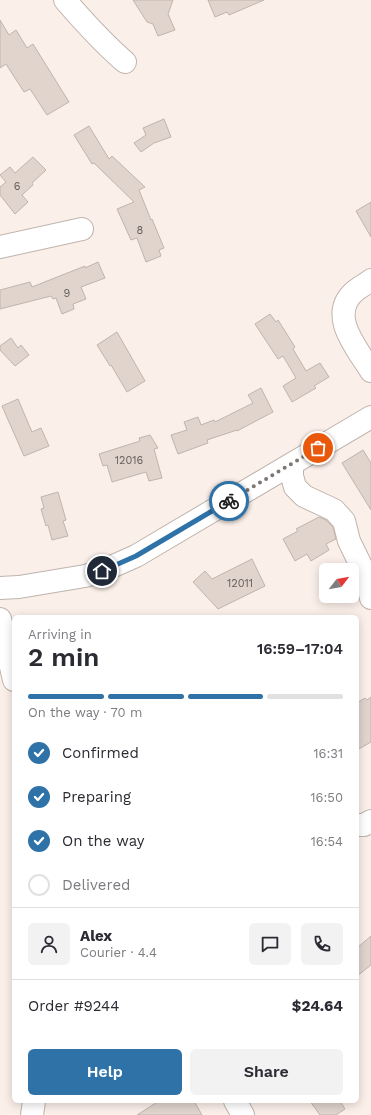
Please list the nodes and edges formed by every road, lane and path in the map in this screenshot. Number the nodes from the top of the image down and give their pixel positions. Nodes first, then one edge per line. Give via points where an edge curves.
1 (65, 0) edge
2 (125, 62) dead end
3 (82, 229) dead end
4 (0, 247) edge
5 (371, 280) edge
6 (371, 371) edge
7 (371, 417) edge
8 (292, 464) junction
9 (0, 588) edge
10 (371, 598) edge
11 (0, 619) edge
12 (12, 671) edge
13 (34, 1103) edge
14 (236, 1103) edge
15 (32, 1115) edge
16 (243, 1115) edge

1 - 2 street
3 - 4 street
5 - 6 street via 354,291 347,301 343,321 347,333
7 - 8 street
8 - 9 street via 136,556 102,571 85,576
8 - 10 street via 295,487 304,496 334,510 344,521 349,541 366,576
11 - 12 street
13 - 15 street
14 - 16 street

